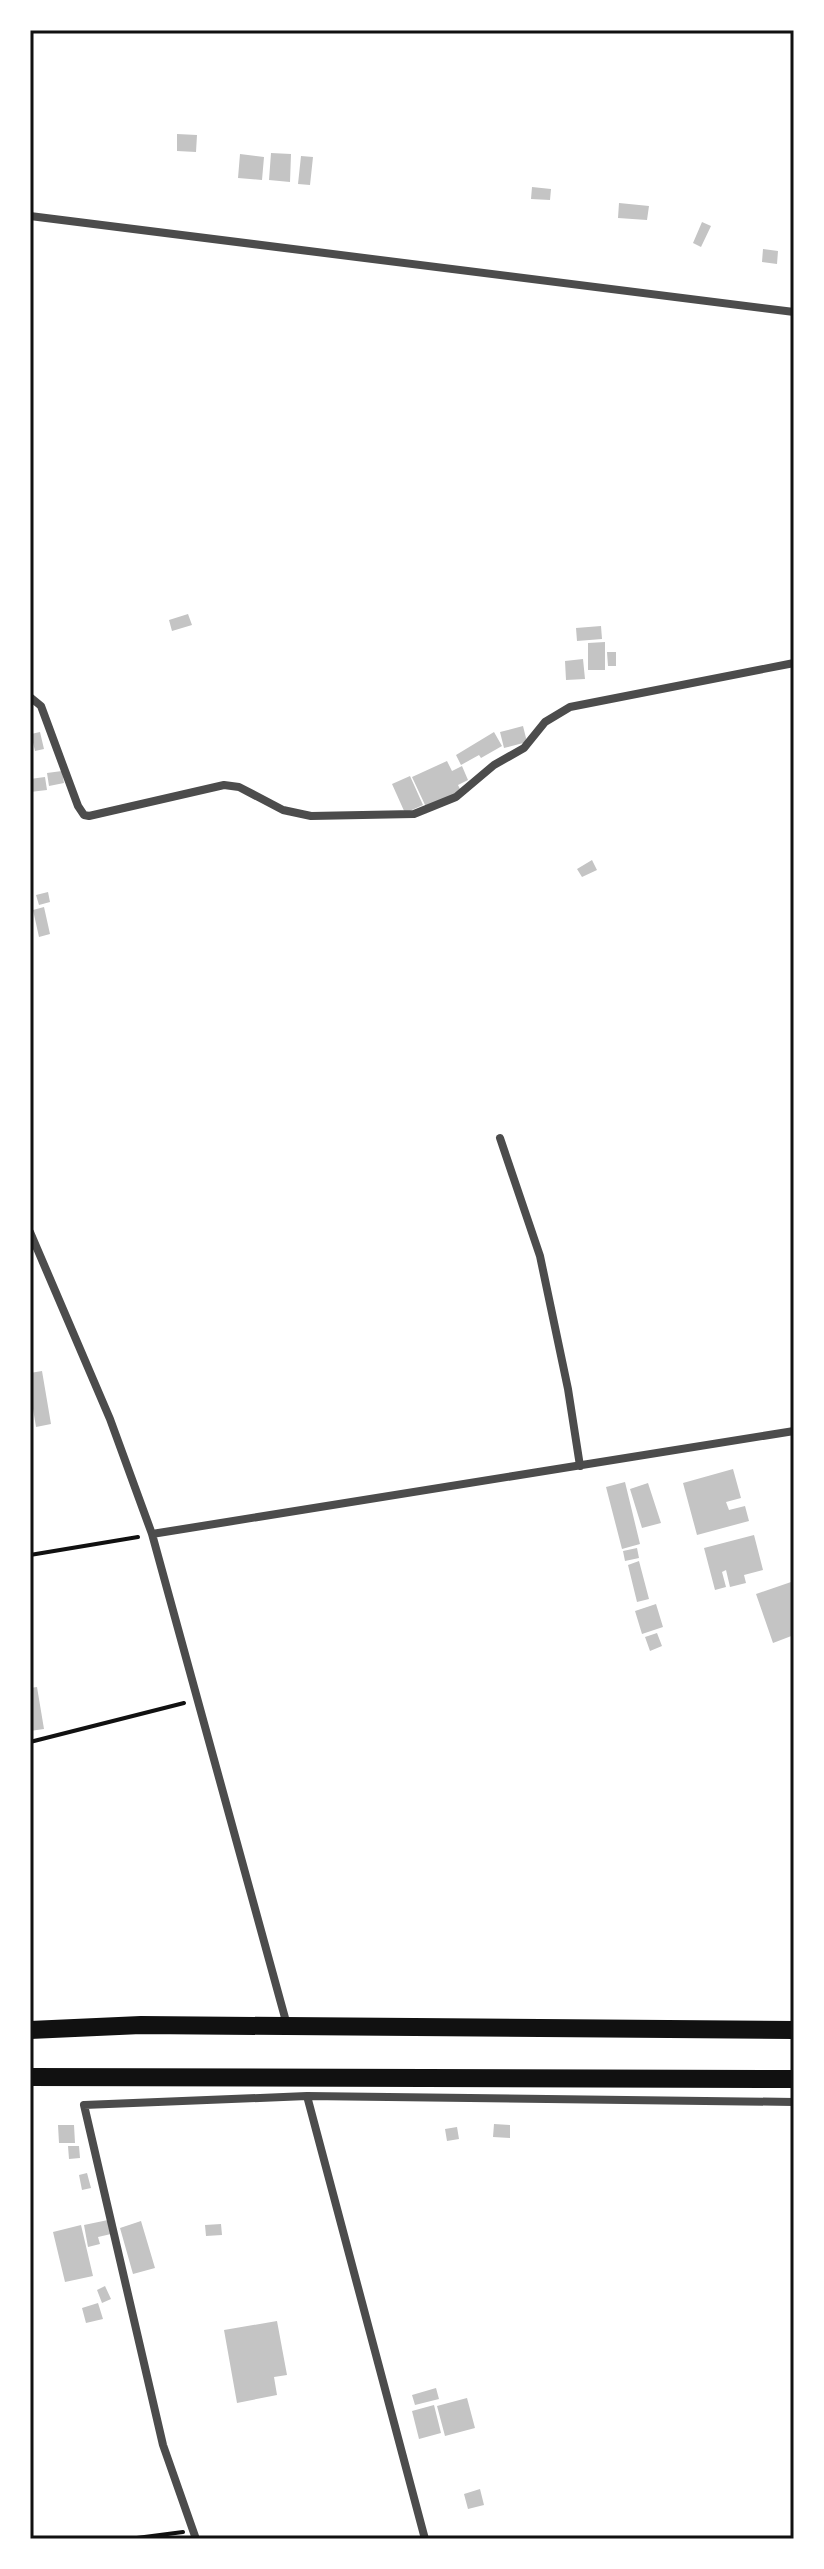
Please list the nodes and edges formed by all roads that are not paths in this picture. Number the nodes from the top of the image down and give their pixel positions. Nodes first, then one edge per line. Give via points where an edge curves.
1 (30, 216) edge
2 (794, 312) edge
3 (794, 663) edge
4 (30, 697) edge
5 (500, 1138) dead end
6 (30, 1232) edge
7 (794, 1431) edge
8 (580, 1466) junction
9 (152, 1534) junction
10 (287, 2026) junction
11 (30, 2030) edge
12 (794, 2030) edge
13 (30, 2077) edge
14 (794, 2079) edge
15 (307, 2096) junction
16 (794, 2102) edge
17 (195, 2535) edge
18 (425, 2539) edge

1 - 2 street
3 - 4 street via 570,707 456,797 414,814 311,816 224,785 84,815 41,706
5 - 8 street via 540,1256
6 - 9 street via 110,1419
7 - 8 street
8 - 9 street
9 - 10 street
10 - 11 highway
10 - 12 highway
13 - 14 highway
15 - 16 street
15 - 17 street via 84,2105 163,2445
15 - 18 street

